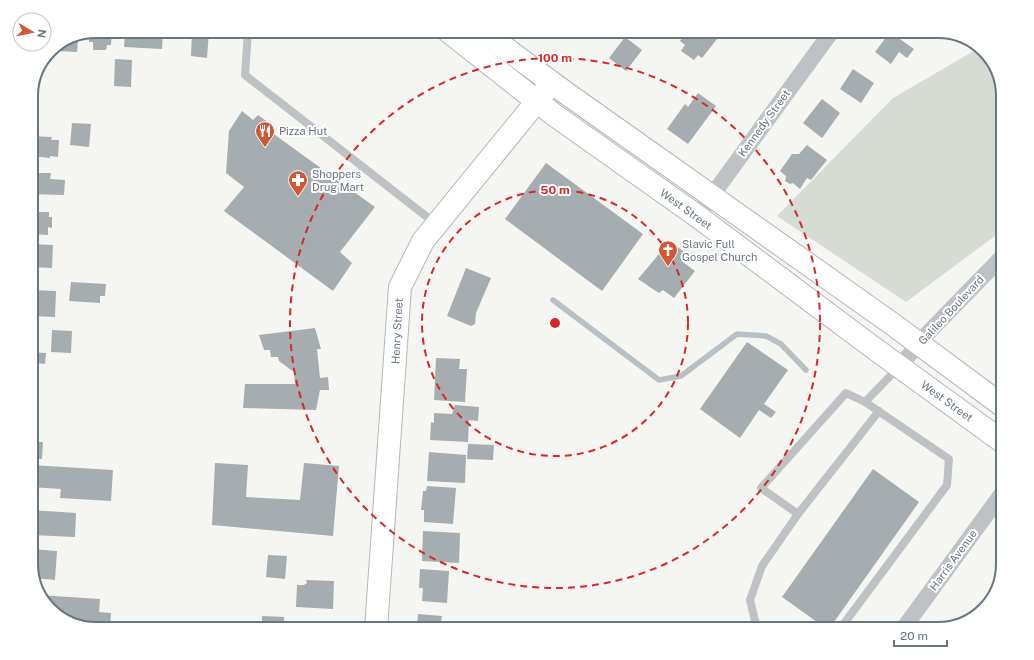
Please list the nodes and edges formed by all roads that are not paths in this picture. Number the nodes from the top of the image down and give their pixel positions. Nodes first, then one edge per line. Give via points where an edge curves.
1 (248, 38) edge
2 (457, 38) edge
3 (491, 38) edge
4 (827, 38) edge
5 (552, 83) junction
6 (538, 102) junction
7 (711, 195) junction
8 (696, 216) junction
9 (436, 224) junction
10 (996, 263) edge
11 (918, 344) junction
12 (900, 366) junction
13 (996, 401) edge
14 (865, 402) junction
15 (879, 411) junction
16 (996, 437) edge
17 (996, 502) edge
18 (798, 514) junction
19 (376, 622) edge
20 (755, 622) edge
21 (845, 622) edge
22 (908, 622) edge

1 - 9 lane via 245,75
2 - 6 main road, West Street
3 - 5 main road
4 - 7 street, Kennedy Street
5 - 6 main road, Henry Street
5 - 7 main road
6 - 8 main road, West Street
6 - 9 main road, Henry Street
7 - 8 street, Kennedy Street
7 - 11 main road
8 - 12 main road, West Street
9 - 19 main road, Henry Street via 423,241 400,287
10 - 11 street, Galileo Boulevard
11 - 12 street, Galileo Boulevard
11 - 13 main road
12 - 14 lane
12 - 16 main road, West Street
14 - 15 lane
14 - 18 lane via 846,393 761,488
15 - 18 lane
15 - 21 lane via 949,459 947,485
17 - 22 street, Harris Avenue
18 - 20 lane via 762,566 750,600

